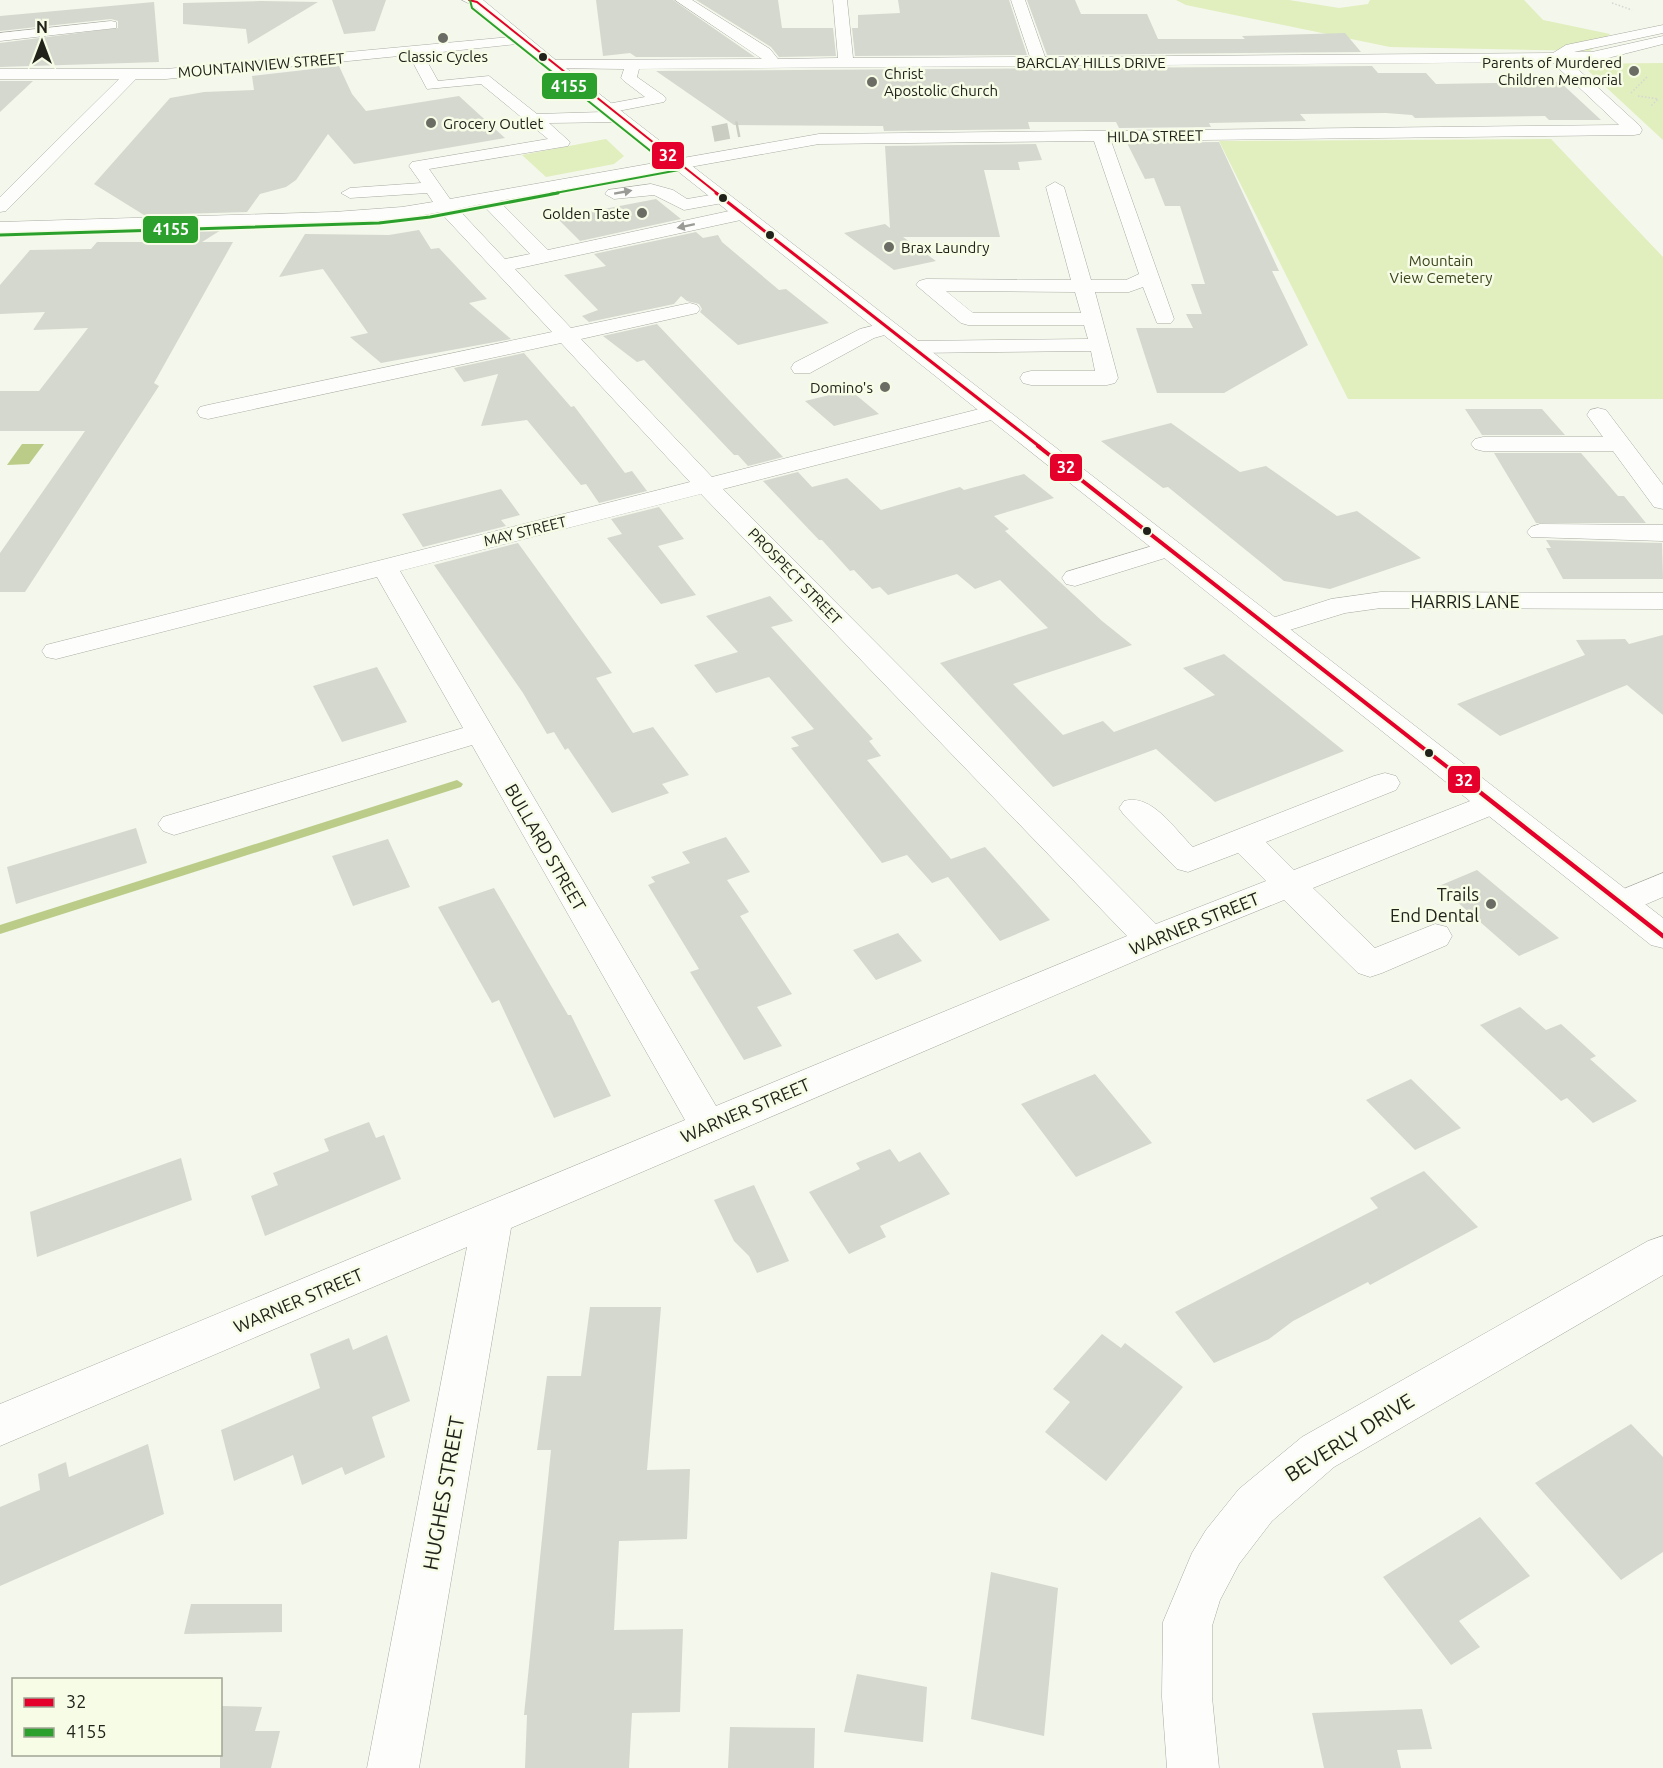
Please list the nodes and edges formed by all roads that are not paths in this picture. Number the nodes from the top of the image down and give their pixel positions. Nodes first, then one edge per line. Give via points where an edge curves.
1 (682, 0) edge
2 (840, 0) edge
3 (1018, 0) edge
4 (475, 1) edge
5 (111, 25) dead end
6 (0, 37) edge
7 (1663, 38) edge
8 (521, 40) junction
9 (414, 50) junction
10 (1556, 57) junction
11 (1039, 62) junction
12 (716, 64) junction
13 (774, 64) junction
14 (846, 64) junction
15 (553, 65) junction
16 (650, 65) junction
17 (631, 71) junction
18 (0, 74) edge
19 (132, 74) junction
20 (686, 74) dead end
21 (594, 97) junction
22 (613, 112) junction
23 (533, 119) junction
24 (782, 129) dead end
25 (1101, 136) junction
26 (801, 141) junction
27 (714, 142) dead end
28 (510, 151) junction
29 (730, 154) junction
30 (678, 163) junction
31 (526, 169) dead end
32 (452, 183) dead end
33 (431, 187) junction
34 (1055, 187) dead end
35 (350, 193) dead end
36 (487, 199) junction
37 (732, 206) junction
38 (0, 207) edge
39 (446, 207) junction
40 (504, 216) junction
41 (3, 231) edge
42 (544, 257) junction
43 (500, 266) junction
44 (1151, 276) junction
45 (1083, 286) junction
46 (690, 309) dead end
47 (1092, 319) junction
48 (1164, 319) dead end
49 (888, 328) junction
50 (565, 337) junction
51 (1100, 345) junction
52 (913, 347) junction
53 (802, 369) dead end
54 (1031, 378) dead end
55 (208, 412) dead end
56 (995, 412) junction
57 (1598, 415) dead end
58 (1483, 444) dead end
59 (1619, 444) junction
60 (706, 485) junction
61 (1663, 502) edge
62 (1540, 532) dead end
63 (1663, 533) edge
64 (1169, 549) junction
65 (384, 567) junction
66 (1075, 578) dead end
67 (1663, 601) edge
68 (1270, 628) junction
69 (56, 651) dead end
70 (480, 733) junction
71 (1385, 783) dead end
72 (1494, 803) junction
73 (1135, 808) dead end
74 (174, 824) dead end
75 (1243, 839) junction
76 (1663, 884) edge
77 (1290, 885) junction
78 (1621, 903) junction
79 (1436, 936) dead end
80 (1663, 936) edge
81 (1151, 940) junction
82 (708, 1126) junction
83 (493, 1218) junction
84 (1663, 1254) edge
85 (0, 1425) edge
86 (393, 1768) edge
87 (1193, 1768) edge

1 - 13 street via 765,52
2 - 14 street
3 - 11 street
4 - 8 street
5 - 6 street
7 - 10 street, BARCLAY HILLS DRIVE via 1592,57
7 - 10 street, BARCLAY HILLS DRIVE via 1638,33 1571,48
8 - 9 street, MOUNTAINVIEW STREET
8 - 15 street
9 - 19 street, MOUNTAINVIEW STREET via 180,73
9 - 23 street via 433,86 484,79
10 - 11 street, BARCLAY HILLS DRIVE
10 - 25 street, HILDA STREET via 1635,130
11 - 14 street, BARCLAY HILLS DRIVE
12 - 13 street, BARCLAY HILLS DRIVE
12 - 16 street, BARCLAY HILLS DRIVE
12 - 16 street via 688,48 647,52
13 - 14 street, BARCLAY HILLS DRIVE
15 - 17 street, BARCLAY HILLS DRIVE
15 - 21 street
16 - 17 street, BARCLAY HILLS DRIVE
17 - 20 street
17 - 22 street via 658,99
18 - 19 street, MOUNTAINVIEW STREET
19 - 38 street
21 - 22 street
21 - 23 street via 574,108
22 - 23 street
22 - 30 street
23 - 28 street via 562,142
24 - 26 street
25 - 26 street, HILDA STREET
25 - 44 street
26 - 29 street, HILDA STREET
27 - 29 street
28 - 31 street
28 - 33 street, PROSPECT STREET via 418,166
29 - 30 street, HILDA STREET
30 - 36 street, HILDA STREET
30 - 37 street
32 - 33 street
33 - 35 street
33 - 39 street, PROSPECT STREET
34 - 45 street
36 - 39 street, HILDA STREET
36 - 40 street
40 -> 37 street via 642,189 668,192 684,205
37 -> 42 street
37 - 49 street
39 - 41 street, HILDA STREET via 354,218
39 - 43 street, PROSPECT STREET
40 - 42 street
42 - 43 street
43 - 50 street, PROSPECT STREET
44 - 45 street via 1130,286
44 - 48 street
45 - 47 street
45 - 47 street via 926,285 968,319
46 - 50 street
47 - 51 street
49 - 52 street
49 - 53 street via 867,333
50 - 55 street
50 - 60 street, PROSPECT STREET
51 - 52 street
51 - 54 street via 1107,378
52 - 56 street
56 - 60 street, MAY STREET
56 - 64 street
57 - 59 street
58 - 59 street
59 - 61 street
60 - 65 street, MAY STREET
60 - 81 street, PROSPECT STREET
62 - 63 street
64 - 66 street
64 - 68 street
65 - 69 street, MAY STREET
65 - 70 street, BULLARD STREET
67 - 68 street, HARRIS LANE via 1382,600 1341,605
68 - 72 street
70 - 74 street
70 - 82 street, BULLARD STREET
71 - 75 street
72 - 77 street, WARNER STREET
72 - 78 street
73 - 75 street via 1188,861
75 - 77 street
76 - 78 street
77 - 79 street via 1370,964
77 - 81 street, WARNER STREET
78 - 80 street
81 - 82 street, WARNER STREET
82 - 83 street, WARNER STREET
83 - 85 street, WARNER STREET
83 - 86 street, HUGHES STREET
84 - 87 street, BEVERLY DRIVE via 1318,1452 1279,1479 1241,1519 1210,1568 1187,1624 1186,1682

